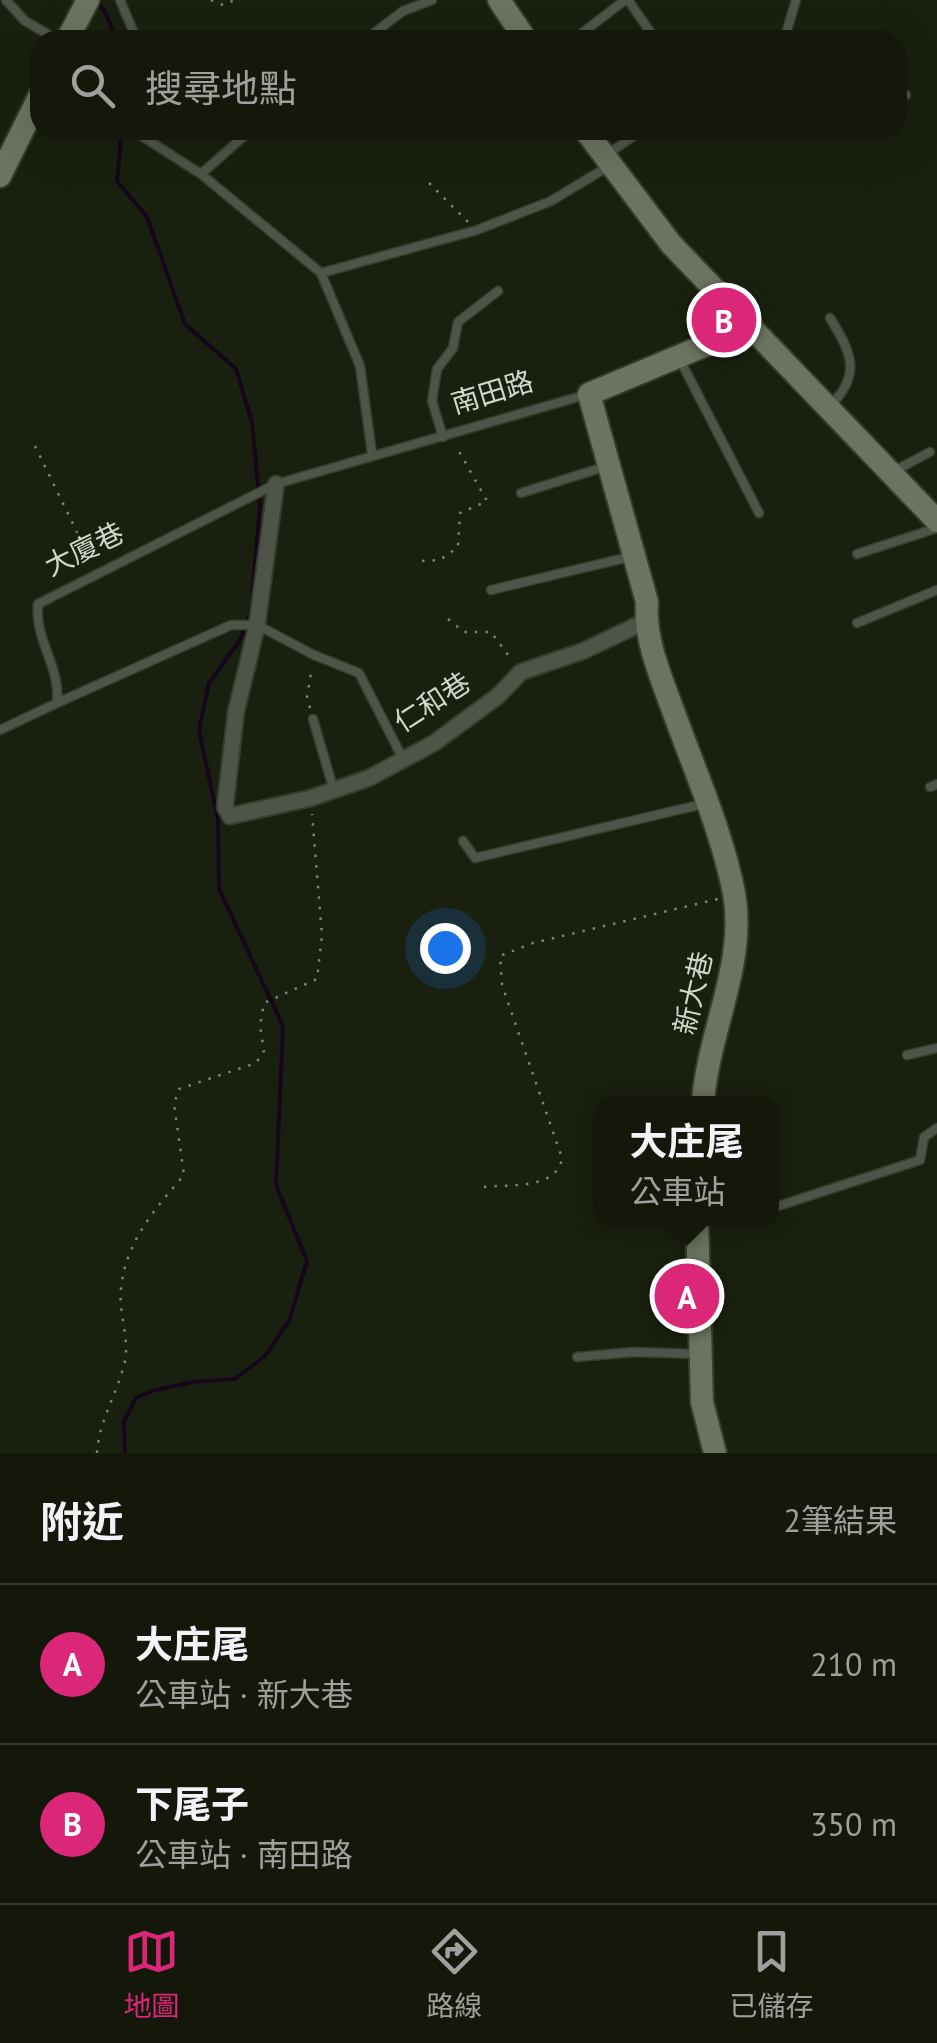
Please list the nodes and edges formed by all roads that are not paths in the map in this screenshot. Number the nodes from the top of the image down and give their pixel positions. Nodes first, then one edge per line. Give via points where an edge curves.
1 (6, 0) edge
2 (88, 0) edge
3 (120, 0) edge
4 (432, 0) edge
5 (498, 0) edge
6 (627, 0) edge
7 (796, 0) edge
8 (41, 30) edge
9 (72, 30) edge
10 (133, 30) edge
11 (378, 30) edge
12 (519, 30) edge
13 (587, 30) edge
14 (649, 30) edge
15 (785, 30) edge
16 (30, 115) edge
17 (148, 140) edge
18 (240, 140) edge
19 (592, 140) edge
20 (631, 140) edge
21 (606, 161) junction
22 (202, 174) junction
23 (0, 176) edge
24 (321, 273) junction
25 (498, 290) dead end
26 (830, 318) dead end
27 (749, 327) junction
28 (679, 358) junction
29 (589, 394) junction
30 (828, 408) junction
31 (447, 436) junction
32 (930, 452) dead end
33 (372, 454) junction
34 (608, 466) junction
35 (890, 473) junction
36 (269, 487) junction
37 (521, 492) dead end
38 (246, 498) joint
39 (759, 512) dead end
40 (937, 524) edge
41 (857, 554) dead end
42 (634, 556) junction
43 (490, 590) dead end
44 (937, 590) edge
45 (646, 621) junction
46 (857, 624) dead end
47 (254, 625) junction
48 (57, 702) junction
49 (314, 719) road end
50 (0, 730) edge
51 (403, 759) junction
52 (334, 791) junction
53 (706, 802) junction
54 (464, 840) dead end
55 (937, 1048) edge
56 (907, 1055) dead end
57 (704, 1096) edge
58 (937, 1128) edge
59 (779, 1206) edge
60 (696, 1226) edge
61 (702, 1354) junction
62 (577, 1356) dead end
63 (715, 1453) edge

1 - 8 lane
2 - 9 street
3 - 10 lane
4 - 11 lane
5 - 12 street
6 - 13 lane
6 - 14 lane
7 - 15 lane
16 - 23 street
17 - 22 lane
18 - 22 lane
19 - 21 street
20 - 21 lane
21 - 24 lane via 550,201 476,230
21 - 27 street
22 - 24 lane
24 - 33 lane via 360,366
25 - 31 lane via 458,322 453,348 437,369 432,401
26 - 30 lane via 845,343 850,372 848,388
27 - 28 street, 南田路
27 - 30 street
28 - 29 street, 南田路
28 - 39 lane
29 - 31 lane, 南田路
29 - 34 street
30 - 35 street
31 - 33 lane, 南田路
32 - 35 lane
33 - 36 lane, 南田路
34 - 37 lane
34 - 42 street
35 - 40 street
36 - 38 lane, 南田路
36 - 47 street
38 - 48 lane, 大廈巷 via 38,604 36,619 60,683
40 - 41 lane
42 - 43 lane
42 - 45 street via 648,602
44 - 46 lane
45 - 51 street, 仁和巷 via 521,672 498,696
45 - 53 street
47 - 48 lane via 232,625
47 - 51 lane, 仁和巷 via 359,673
47 - 52 street via 225,807 230,816
48 - 50 lane
49 - 52 lane
51 - 52 street
53 - 54 lane via 475,858
53 - 57 street, 新大巷 via 734,896 735,952
55 - 56 lane
58 - 59 lane via 924,1137 920,1160
60 - 61 street
61 - 62 lane
61 - 63 street via 702,1402

